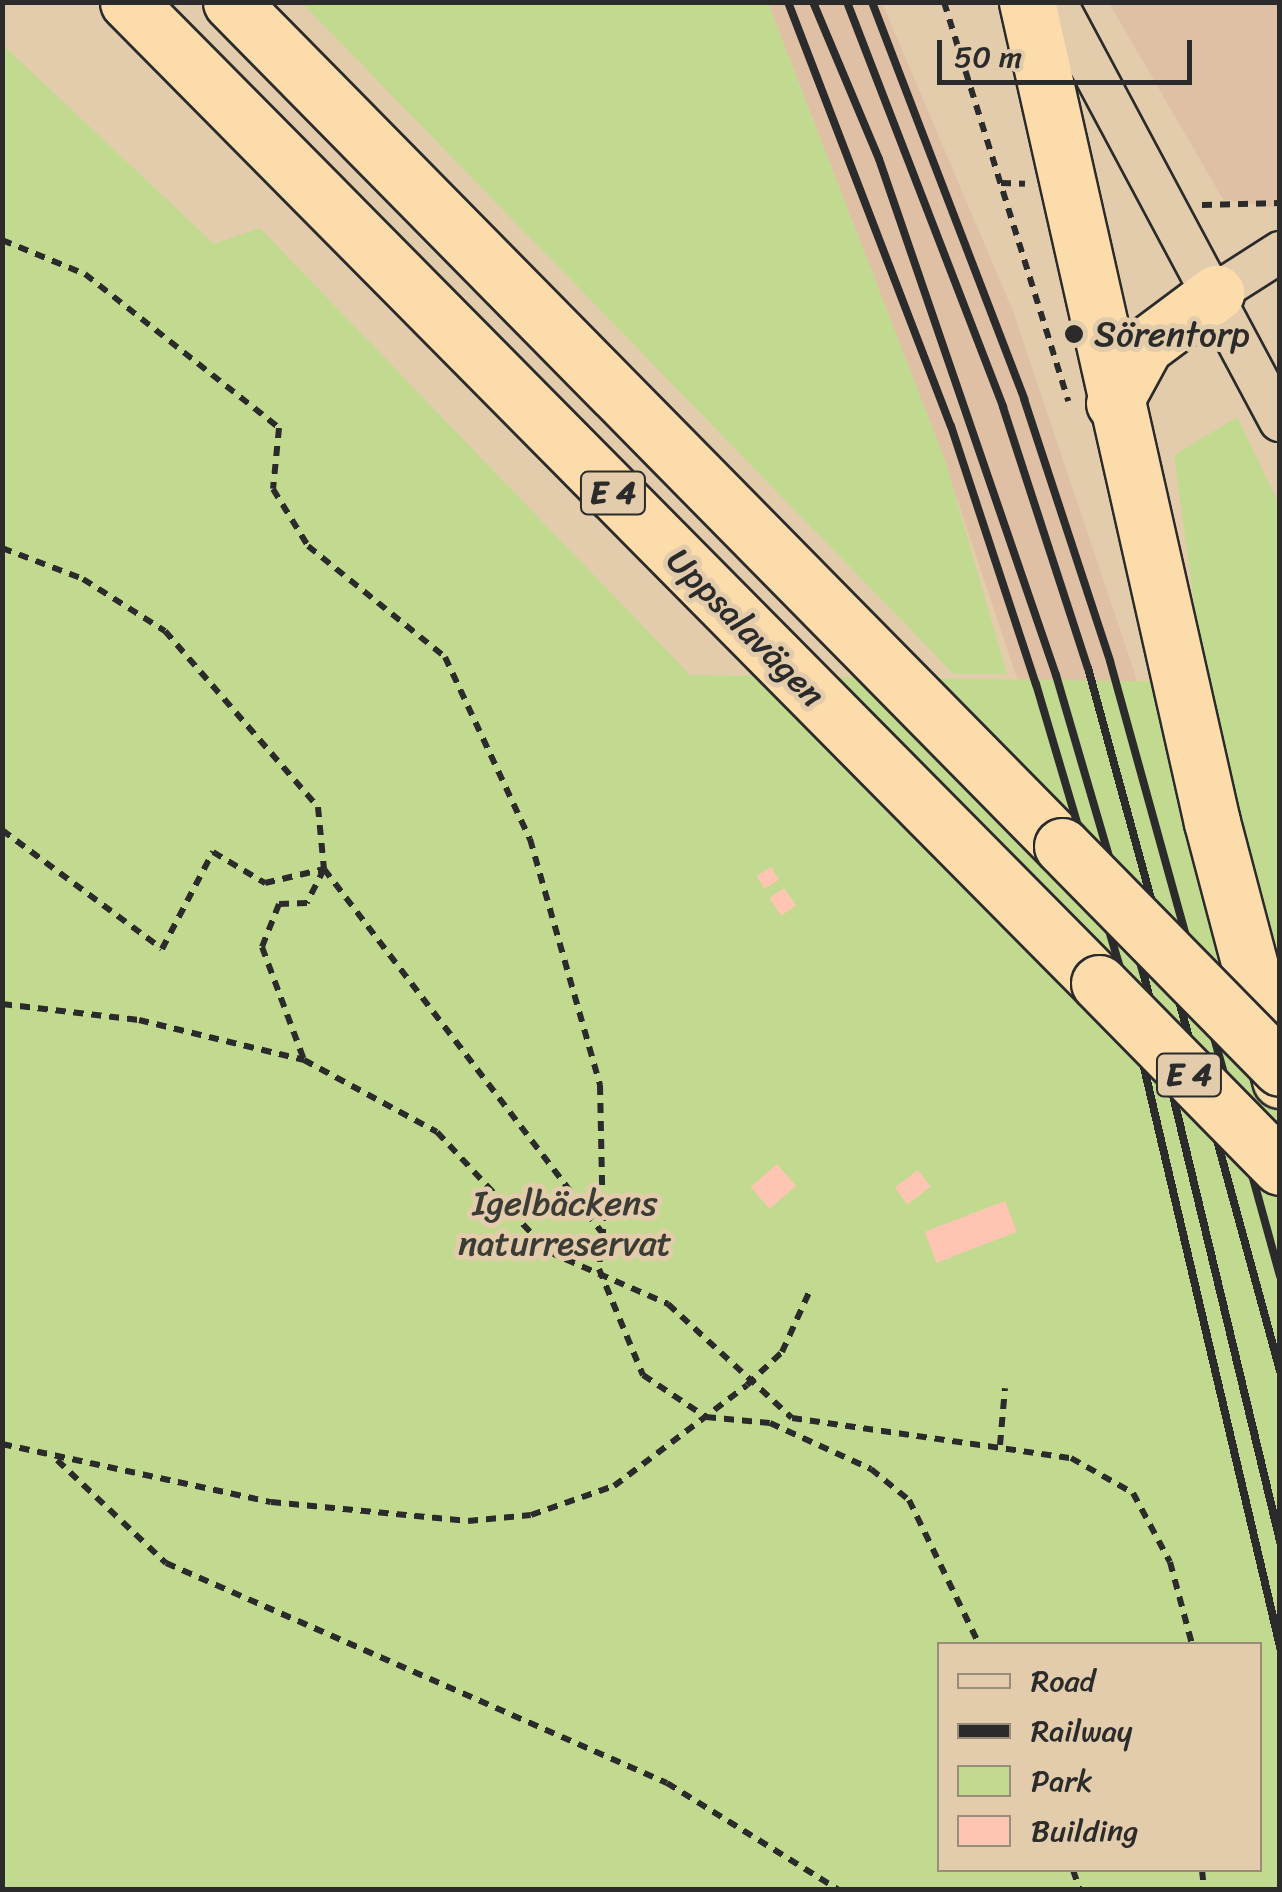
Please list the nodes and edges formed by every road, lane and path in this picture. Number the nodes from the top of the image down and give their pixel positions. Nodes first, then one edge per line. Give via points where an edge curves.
1 (128, 2) edge
2 (231, 2) edge
3 (944, 2) edge
4 (1027, 2) edge
5 (1056, 2) edge
6 (1002, 183) dead end
7 (2, 240) edge
8 (1280, 252) edge
9 (1216, 293) junction
10 (1114, 403) junction
11 (1280, 421) edge
12 (2, 548) edge
13 (2, 830) edge
14 (324, 868) junction
15 (2, 1004) edge
16 (304, 1060) junction
17 (1280, 1068) edge
18 (1280, 1080) edge
19 (1280, 1167) edge
20 (603, 1234) junction
21 (599, 1269) junction
22 (811, 1288) dead end
23 (747, 1385) junction
24 (1004, 1388) dead end
25 (706, 1417) junction
26 (2, 1444) edge
27 (1000, 1445) junction
28 (56, 1459) junction
29 (978, 1642) edge
30 (1191, 1642) edge
31 (839, 1890) edge

1 - 19 highway, Uppsalavägen / E 4, bridge
2 - 17 highway, Uppsalavägen / E 4, bridge
3 - 6 path
4 - 10 highway
5 - 9 street
7 - 20 path via 85,274 278,428 273,489 308,546 445,657 530,839 600,1085
8 - 9 street
9 - 10 highway via 1145,346
9 - 11 street
10 - 18 highway
12 - 14 path via 82,579 164,630 318,807
13 - 14 path via 162,949 213,852 265,883
14 - 16 path via 307,903 279,904 262,948
14 - 20 path
15 - 16 path via 139,1020
16 - 21 path via 437,1132 549,1252
20 - 21 path
21 - 23 path via 668,1304
21 - 25 path via 643,1376
22 - 23 path via 782,1352
23 - 25 path
23 - 27 path via 792,1418
24 - 27 path
25 - 28 path via 614,1486 531,1514 468,1522 270,1502
25 - 29 path via 770,1423 871,1469 910,1500
26 - 28 path
27 - 30 path via 1071,1458 1133,1493 1170,1562
28 - 31 path via 166,1563 667,1783

